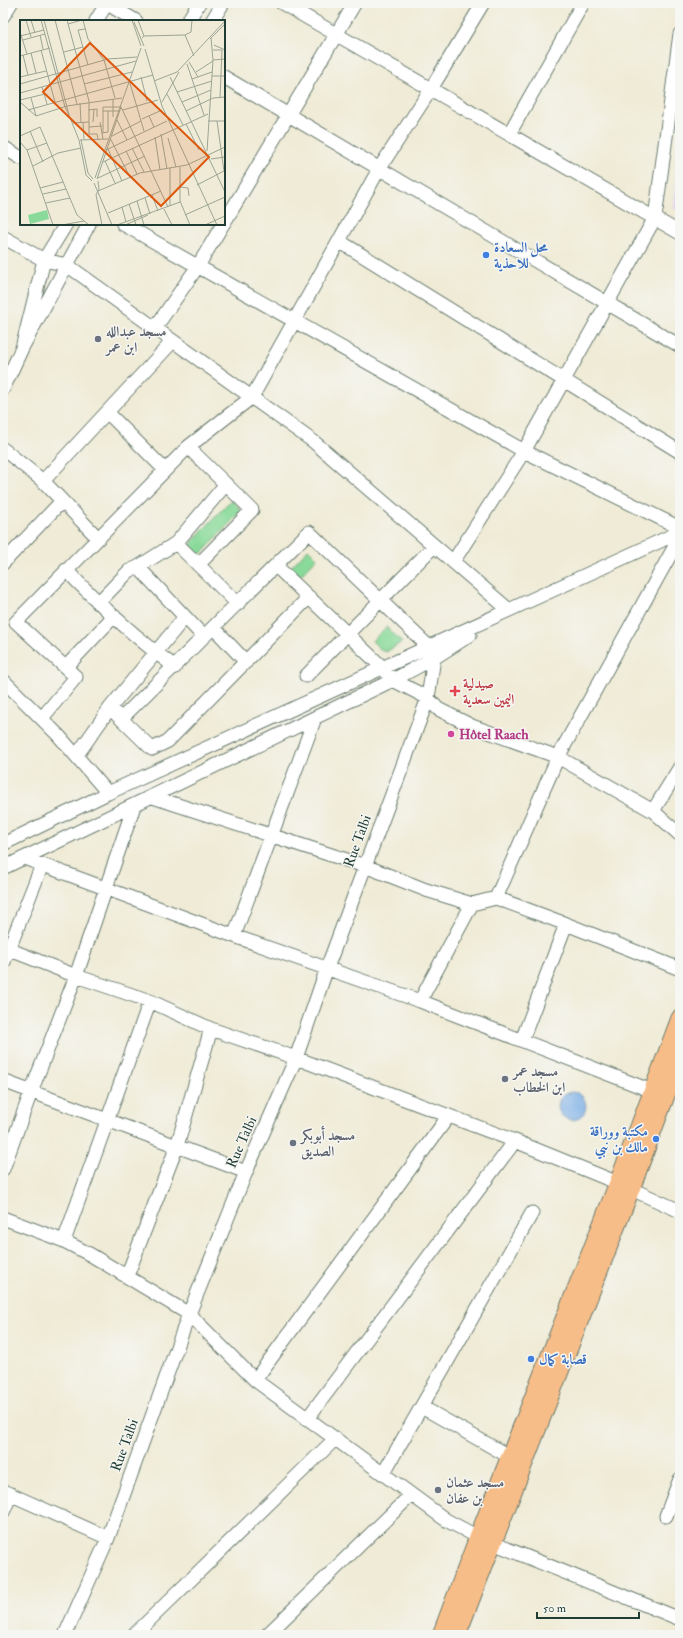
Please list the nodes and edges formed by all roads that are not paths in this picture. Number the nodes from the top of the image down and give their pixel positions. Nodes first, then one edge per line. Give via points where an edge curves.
1 (11, 3) edge
2 (106, 3) edge
3 (199, 3) edge
4 (223, 3) edge
5 (282, 3) edge
6 (355, 3) edge
7 (483, 3) edge
8 (583, 3) edge
9 (3, 16) edge
10 (97, 20) edge
11 (134, 20) edge
12 (189, 20) edge
13 (213, 20) edge
14 (337, 34) junction
15 (680, 34) edge
16 (225, 78) edge
17 (431, 89) junction
18 (289, 115) junction
19 (509, 134) junction
20 (3, 147) edge
21 (20, 153) edge
22 (379, 169) junction
23 (655, 218) junction
24 (225, 221) edge
25 (65, 225) edge
26 (89, 225) edge
27 (125, 225) edge
28 (223, 225) edge
29 (680, 233) edge
30 (3, 237) edge
31 (339, 241) junction
32 (44, 260) junction
33 (67, 265) junction
34 (198, 266) junction
35 (606, 304) junction
36 (294, 321) junction
37 (155, 328) junction
38 (173, 341) junction
39 (680, 346) edge
40 (22, 348) junction
41 (564, 380) junction
42 (3, 389) edge
43 (252, 397) junction
44 (107, 412) junction
45 (188, 447) junction
46 (3, 449) edge
47 (524, 452) junction
48 (680, 452) edge
49 (165, 470) junction
50 (43, 481) junction
51 (226, 484) junction
52 (62, 501) junction
53 (680, 528) edge
54 (680, 532) edge
55 (680, 537) edge
56 (98, 538) junction
57 (176, 543) junction
58 (434, 546) junction
59 (453, 562) junction
60 (3, 563) edge
61 (198, 565) junction
62 (276, 566) junction
63 (138, 567) junction
64 (66, 570) junction
65 (309, 597) junction
66 (380, 600) junction
67 (98, 603) junction
68 (238, 604) junction
69 (509, 610) junction
70 (114, 616) junction
71 (185, 617) junction
72 (214, 628) junction
73 (348, 634) junction
74 (204, 637) junction
75 (155, 652) junction
76 (432, 653) junction
77 (246, 662) junction
78 (175, 666) junction
79 (66, 667) junction
80 (383, 668) junction
81 (306, 676) dead end
82 (3, 680) edge
83 (393, 680) junction
84 (428, 698) junction
85 (110, 708) junction
86 (42, 718) junction
87 (315, 718) junction
88 (121, 719) junction
89 (76, 755) junction
90 (558, 757) junction
91 (680, 767) edge
92 (108, 793) junction
93 (153, 797) junction
94 (134, 806) junction
95 (653, 811) junction
96 (680, 835) edge
97 (271, 836) junction
98 (3, 844) edge
99 (24, 858) junction
100 (42, 865) junction
101 (365, 866) junction
102 (3, 868) edge
103 (107, 889) junction
104 (496, 898) junction
105 (472, 904) junction
106 (566, 924) junction
107 (234, 936) junction
108 (6, 948) edge
109 (3, 964) edge
110 (327, 968) junction
111 (680, 969) edge
112 (76, 976) junction
113 (150, 1001) junction
114 (420, 1001) junction
115 (680, 1018) edge
116 (211, 1029) junction
117 (522, 1040) junction
118 (296, 1058) junction
119 (680, 1058) edge
120 (3, 1081) edge
121 (652, 1091) junction
122 (30, 1092) junction
123 (448, 1117) junction
124 (107, 1119) junction
125 (515, 1141) junction
126 (177, 1146) junction
127 (3, 1169) edge
128 (246, 1172) junction
129 (624, 1186) junction
130 (680, 1211) edge
131 (532, 1213) dead end
132 (3, 1218) edge
133 (64, 1241) junction
134 (127, 1276) junction
135 (189, 1314) junction
136 (255, 1380) junction
137 (422, 1407) junction
138 (307, 1419) junction
139 (335, 1439) junction
140 (510, 1456) junction
141 (383, 1474) junction
142 (680, 1479) edge
143 (7, 1493) edge
144 (411, 1495) junction
145 (3, 1512) edge
146 (666, 1516) dead end
147 (108, 1538) junction
148 (485, 1540) junction
149 (680, 1619) edge
150 (65, 1635) edge
151 (134, 1635) edge
152 (267, 1635) edge
153 (441, 1635) edge
154 (457, 1635) edge

1 - 9 street
2 - 10 street
2 - 11 street
3 - 12 street
4 - 13 street
5 - 14 street
6 - 14 street
7 - 17 street
8 - 19 street
14 - 17 street
14 - 18 street
15 - 23 street
16 - 18 street
17 - 19 street
17 - 22 street
18 - 22 street
18 - 24 street
19 - 23 street
20 - 21 street
22 - 31 street
22 - 35 street
23 - 29 street
23 - 35 street
25 - 32 street
26 - 33 street
27 - 34 street
28 - 34 street
30 - 32 street
31 - 36 street
31 - 41 street
32 - 33 street
32 - 40 street
33 - 37 street
33 - 40 street
34 - 36 street
34 - 37 street
35 - 39 street
35 - 41 street
36 - 43 street
36 - 47 street
37 - 38 street
38 - 43 street
38 - 44 street
40 - 42 street
41 - 47 street
41 - 48 street
43 - 45 street
43 - 58 street via 314,442
44 - 49 street
44 - 50 street
45 - 49 street
45 - 51 street
46 - 50 street
47 - 53 street
47 - 59 street
49 - 56 street
50 - 52 street
51 - 57 street
51 - 61 street via 252,510
52 - 56 street
52 - 60 street
54 - 69 street
55 - 90 street
56 - 64 street
57 - 61 street
57 - 63 street
58 - 59 street
58 - 66 street
59 - 69 street
61 - 68 street
62 - 65 street
62 - 66 street via 309,532
62 - 68 street
63 - 67 street via 129,571
63 - 71 street
64 - 67 street
64 - 79 street via 16,622
65 - 73 street
65 - 77 street
66 - 73 street
66 - 76 street
67 - 70 street
68 - 72 street
69 - 76 street
70 - 75 street
70 - 79 street
71 - 74 street
71 - 75 street
72 - 74 street
72 - 77 street
73 - 80 street
73 - 81 street
74 - 78 street
75 - 78 street
75 - 85 street
76 - 80 street
76 - 83 street
76 - 84 street, Rue Talbi
77 - 88 street via 168,741 152,749
78 - 88 street
79 - 86 street via 76,677
80 - 83 street
80 - 92 street
82 - 86 street
83 - 84 street
83 - 87 street
84 - 90 street via 438,709 472,726
84 - 101 street, Rue Talbi
85 - 88 street
85 - 89 street
86 - 89 street
87 - 93 street
87 - 97 street
89 - 92 street
90 - 95 street
90 - 104 street
91 - 95 street
92 - 98 street
93 - 94 street
93 - 97 street
94 - 99 street
94 - 103 street
95 - 96 street
97 - 101 street
97 - 107 street
99 - 100 street
99 - 102 street
100 - 103 street
100 - 108 street
101 - 105 street via 426,890
101 - 110 street, Rue Talbi
103 - 107 street
103 - 112 street
104 - 105 street
104 - 106 street
105 - 114 street
106 - 111 street
106 - 117 street
107 - 110 street
108 - 109 street
108 - 112 street
110 - 114 street
110 - 118 street, Rue Talbi
112 - 113 street
112 - 122 street
113 - 116 street
113 - 124 street
114 - 117 street
115 - 121 main road
116 - 118 street
116 - 126 street
117 - 121 street
118 - 123 street
118 - 128 street, Rue Talbi
119 - 129 main road
120 - 122 street
121 - 129 main road
122 - 124 street
122 - 127 street
123 - 125 street
123 - 136 street
124 - 126 street
124 - 133 street
125 - 129 street
125 - 138 street
126 - 128 street
126 - 134 street
128 - 135 street, Rue Talbi
129 - 130 street
129 - 140 main road
129 - 148 main road
131 - 137 street
132 - 133 street
133 - 134 street
134 - 135 street
135 - 136 street
135 - 147 street, Rue Talbi
136 - 138 street
137 - 140 street
137 - 141 street
138 - 139 street
139 - 141 street
139 - 151 street
140 - 148 main road
141 - 144 street
142 - 146 street
143 - 145 street
143 - 147 street
144 - 148 street via 446,1520
144 - 152 street
147 - 150 street, Rue Talbi
148 - 149 street
148 - 153 main road
148 - 154 main road

